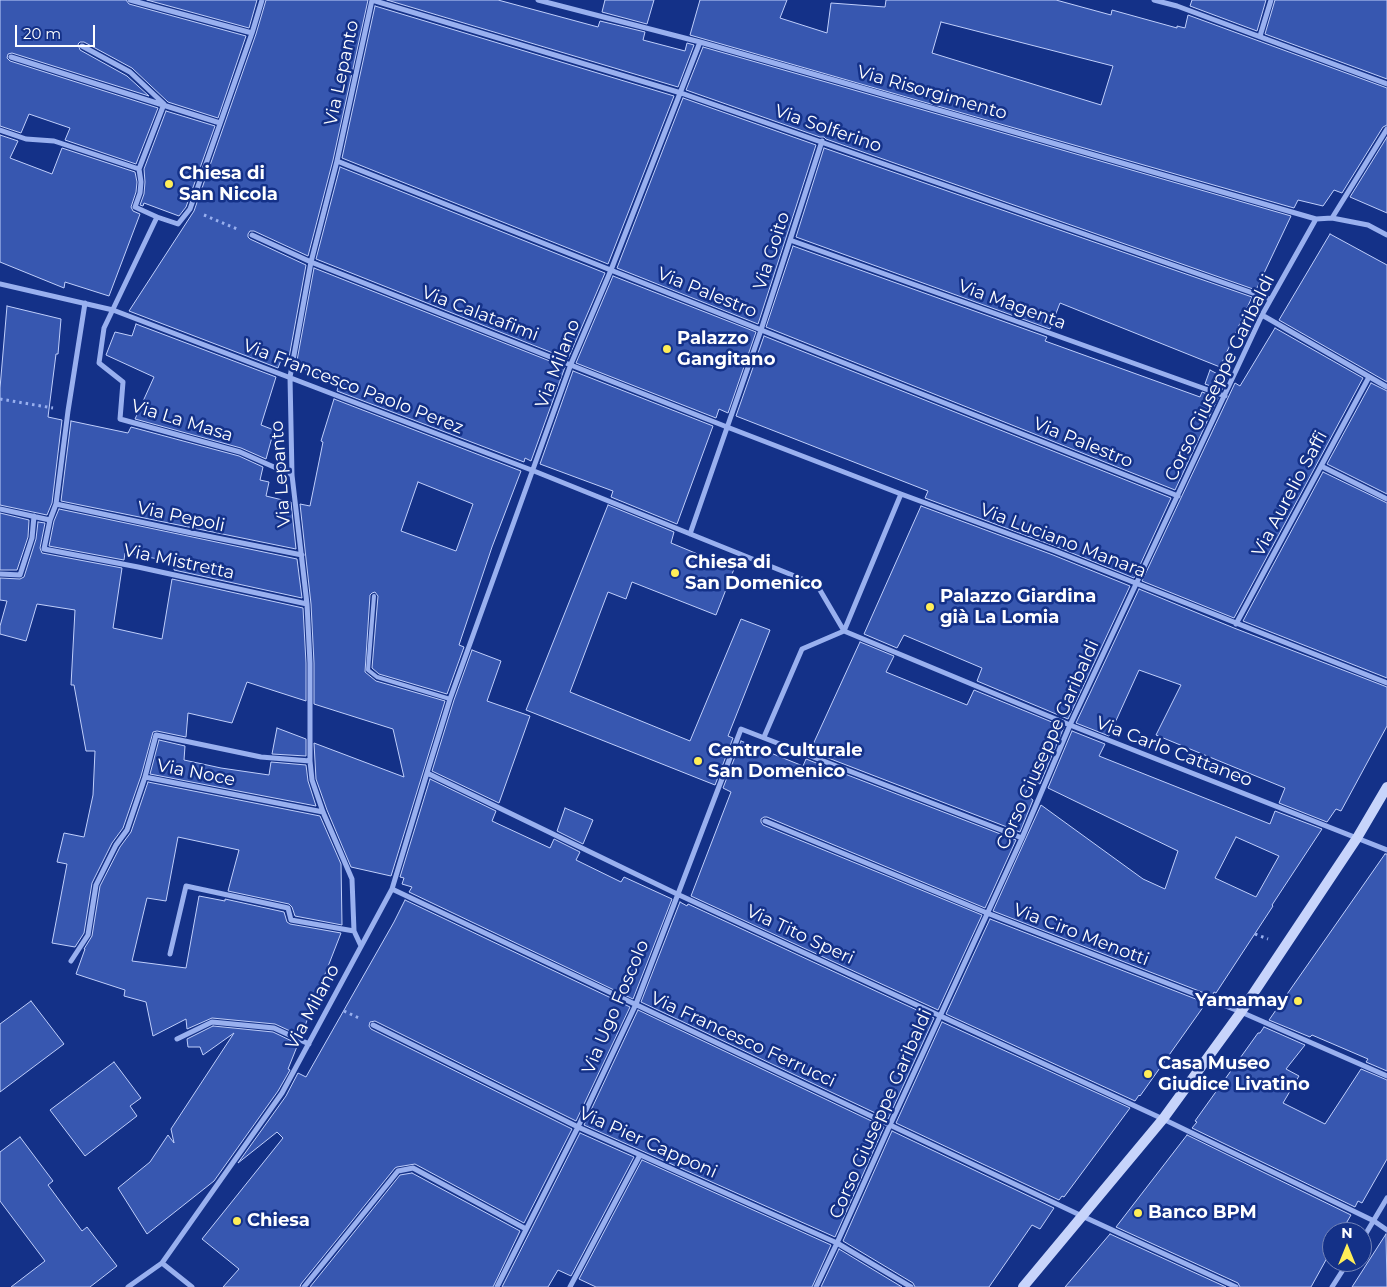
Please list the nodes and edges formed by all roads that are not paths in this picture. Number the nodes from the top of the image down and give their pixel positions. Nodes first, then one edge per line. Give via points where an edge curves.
1 (130, 0) edge
2 (262, 0) edge
3 (372, 0) edge
4 (538, 0) edge
5 (1154, 0) edge
6 (1271, 0) edge
7 (252, 33) junction
8 (1260, 36) junction
9 (700, 42) junction
10 (82, 46) dead end
11 (11, 57) dead end
12 (1387, 84) edge
13 (681, 93) junction
14 (164, 104) junction
15 (220, 123) junction
16 (0, 130) edge
17 (1387, 130) edge
18 (822, 141) junction
19 (337, 161) junction
20 (139, 169) junction
21 (156, 217) junction
22 (1332, 218) junction
23 (1316, 219) junction
24 (252, 235) road end
25 (1387, 235) edge
26 (790, 240) junction
27 (311, 262) junction
28 (611, 270) junction
29 (0, 284) edge
30 (1270, 300) junction
31 (85, 303) junction
32 (112, 310) junction
33 (1262, 315) junction
34 (761, 330) junction
35 (571, 364) junction
36 (290, 377) junction
37 (1369, 377) junction
38 (1387, 387) edge
39 (1225, 396) junction
40 (727, 427) junction
41 (1321, 466) junction
42 (534, 471) junction
43 (292, 475) junction
44 (900, 494) junction
45 (1178, 496) junction
46 (1387, 498) edge
47 (56, 504) junction
48 (0, 509) edge
49 (34, 516) junction
50 (50, 520) junction
51 (690, 534) junction
52 (302, 555) junction
53 (0, 574) edge
54 (1137, 584) junction
55 (374, 596) dead end
56 (307, 604) junction
57 (1236, 624) junction
58 (844, 631) junction
59 (1387, 683) edge
60 (450, 699) junction
61 (1070, 725) junction
62 (764, 736) junction
63 (310, 762) junction
64 (427, 773) junction
65 (145, 777) junction
66 (1387, 787) edge
67 (323, 812) junction
68 (765, 822) dead end
69 (1022, 838) junction
70 (1357, 838) junction
71 (1387, 850) edge
72 (392, 889) junction
73 (677, 894) junction
74 (988, 913) junction
75 (354, 931) junction
76 (361, 946) junction
77 (170, 954) dead end
78 (71, 961) dead end
79 (636, 1004) junction
80 (1240, 1012) junction
81 (941, 1015) junction
82 (373, 1025) road end
83 (177, 1039) dead end
84 (309, 1044) junction
85 (1387, 1076) edge
86 (1163, 1119) junction
87 (890, 1125) junction
88 (578, 1127) junction
89 (640, 1155) junction
90 (1387, 1198) edge
91 (1082, 1216) junction
92 (1374, 1221) junction
93 (1372, 1224) edge
94 (526, 1229) junction
95 (1387, 1230) edge
96 (837, 1244) junction
97 (162, 1263) junction
98 (1342, 1272) edge
99 (128, 1287) edge
100 (192, 1287) edge
101 (304, 1287) edge
102 (497, 1287) edge
103 (570, 1287) edge
104 (816, 1287) edge
105 (911, 1287) edge
106 (1023, 1287) edge
107 (1236, 1287) edge
108 (1332, 1287) edge

1 - 7 street
2 - 7 street
3 - 13 street, Via Solferino
3 - 19 street, Via Lepanto
4 - 9 street, Via Risorgimento
5 - 8 street
6 - 8 street
7 - 15 street
8 - 12 street
9 - 13 street, Via Milano
9 - 23 street, Via Risorgimento
10 - 14 street via 130,72
11 - 14 street
13 - 18 street, Via Solferino
13 - 28 street, Via Milano
14 - 15 street
14 - 20 street
15 - 21 street via 190,209 178,224
16 - 20 street via 26,139 54,141
17 - 22 street
18 - 26 street, Via Goito
18 - 30 street, Via Solferino
19 - 27 street, Via Lepanto
19 - 28 street, Via Palestro
20 - 21 street via 140,193 135,207
21 - 32 street
22 - 23 street, Via Risorgimento
22 - 25 street, Via Risorgimento via 1368,225
23 - 30 street, Corso Giuseppe Garibaldi
24 - 27 street, Via Calatafimi
26 - 34 street, Via Goito
26 - 39 street, Via Magenta
27 - 35 street, Via Calatafimi
27 - 36 street, Via Lepanto
28 - 34 street, Via Palestro
28 - 35 street, Via Milano
29 - 31 street, Via Francesco Paolo Perez
30 - 33 street, Corso Giuseppe Garibaldi
31 - 32 street, Via Francesco Paolo Perez
31 - 47 street
32 - 36 street, Via Francesco Paolo Perez
32 - 43 street, Via La Masa via 104,328 99,364 123,382 120,419 240,452
33 - 37 street
33 - 39 street, Corso Giuseppe Garibaldi
34 - 40 street, Via Goito
34 - 45 street, Via Palestro
35 - 40 street, Via Calatafimi
35 - 42 street, Via Milano
36 - 42 street, Via Francesco Paolo Perez
36 - 43 street, Via Lepanto
37 - 38 street
37 - 41 street, Via Aurelio Saffi
39 - 45 street, Corso Giuseppe Garibaldi
40 - 44 street, Via Luciano Manara
40 - 51 street, Via Goito
41 - 46 street
41 - 57 street, Via Aurelio Saffi
42 - 51 street, Via Francesco Paolo Perez
42 - 60 street, Via Milano
43 - 52 street, Via Lepanto
44 - 54 street, Via Luciano Manara
44 - 58 street
45 - 54 street, Corso Giuseppe Garibaldi
47 - 50 street
47 - 52 street, Via Pepoli
48 - 49 street
49 - 50 street
49 - 53 street via 32,538 20,575
50 - 56 street, Via Mistretta via 44,549
51 - 58 street, Via Francesco Paolo Perez via 817,585
52 - 56 street, Via Lepanto
54 - 57 street, Via Luciano Manara
54 - 61 street, Corso Giuseppe Garibaldi
55 - 60 lane via 368,670 377,677
56 - 63 street, Via Lepanto
57 - 59 street, Via Luciano Manara
58 - 61 street, Via Carlo Cattaneo
58 - 62 street via 802,649
60 - 64 street, Via Milano
61 - 69 street, Corso Giuseppe Garibaldi
61 - 70 street, Via Carlo Cattaneo
62 - 69 street
62 - 73 street, Via Ugo Foscolo via 742,728
63 - 65 street via 260,756 156,735
63 - 67 street, Via Lepanto via 312,780
64 - 72 street, Via Milano
64 - 73 street, Via Tito Speri
65 - 67 street, Via Noce
65 - 78 street, Via Noce via 128,830 116,845 96,885 88,935
66 - 70 street
67 - 75 street, Via Lepanto via 352,879
68 - 74 street, Via Ciro Menotti
69 - 74 street, Corso Giuseppe Garibaldi
70 - 71 street, Via Carlo Cattaneo
70 - 80 street
72 - 76 street, Via Milano
72 - 79 street, Via Francesco Ferrucci
73 - 79 street, Via Ugo Foscolo
73 - 81 street, Via Tito Speri
74 - 80 street, Via Ciro Menotti
74 - 81 street, Corso Giuseppe Garibaldi
75 - 76 street, Via Lepanto
75 - 77 street via 291,920 288,908 186,886
76 - 84 street, Via Milano
79 - 87 street, Via Francesco Ferrucci
79 - 88 street, Via Ugo Foscolo
80 - 85 street, Via Ciro Menotti
80 - 86 street
81 - 86 street, Via Tito Speri
81 - 87 street, Corso Giuseppe Garibaldi
82 - 88 street, Via Pier Capponi
83 - 84 street via 212,1022 274,1028
84 - 97 street, Via Milano via 282,1093
86 - 91 street
86 - 92 street, Via Tito Speri
87 - 91 street, Via Francesco Ferrucci
87 - 96 street, Corso Giuseppe Garibaldi
88 - 89 street, Via Pier Capponi
88 - 94 street, Via Ugo Foscolo
89 - 96 street, Via Pier Capponi
89 - 103 street
90 - 92 street
91 - 106 street
91 - 107 street, Via Francesco Ferrucci
92 - 93 street
92 - 95 street, Via Tito Speri
94 - 101 street via 413,1168 398,1171
94 - 102 street, Via Ugo Foscolo
96 - 104 street, Corso Giuseppe Garibaldi
96 - 105 street, Via Pier Capponi
97 - 99 street, Via Milano
97 - 100 street
98 - 108 street

